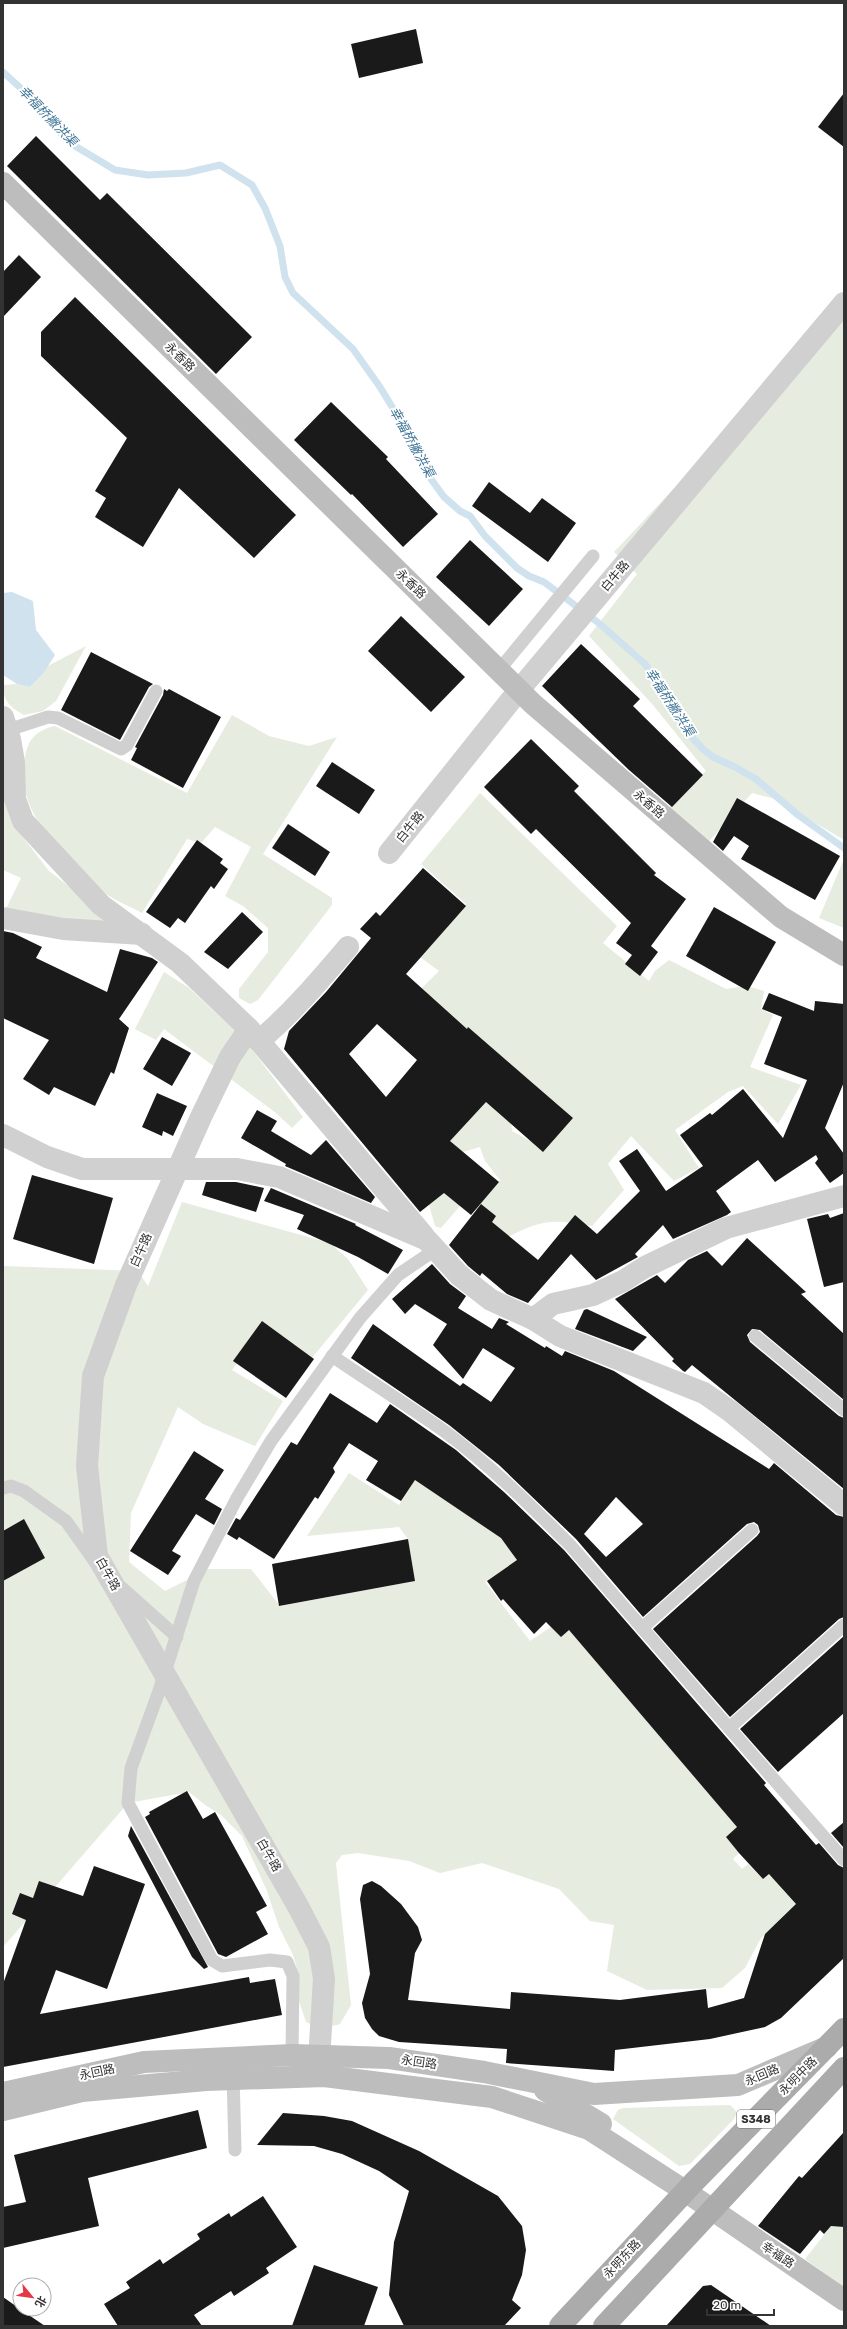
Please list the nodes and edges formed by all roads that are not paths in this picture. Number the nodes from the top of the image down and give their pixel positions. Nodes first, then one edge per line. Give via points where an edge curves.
1 (3, 183) edge
2 (844, 303) edge
3 (593, 556) dead end
4 (499, 670) junction
5 (519, 690) junction
6 (156, 691) dead end
7 (5, 723) edge
8 (389, 853) dead end
9 (3, 918) edge
10 (142, 934) junction
11 (348, 947) dead end
12 (844, 955) edge
13 (254, 1035) junction
14 (3, 1135) edge
15 (177, 1170) junction
16 (844, 1196) edge
17 (427, 1240) junction
18 (533, 1319) junction
19 (755, 1336) dead end
20 (332, 1356) junction
21 (844, 1410) edge
22 (3, 1488) edge
23 (844, 1505) edge
24 (752, 1530) dead end
25 (108, 1574) junction
26 (844, 1624) edge
27 (642, 1628) junction
28 (177, 1637) junction
29 (165, 1673) junction
30 (729, 1728) junction
31 (844, 1860) edge
32 (844, 2029) edge
33 (828, 2046) junction
34 (292, 2055) junction
35 (319, 2066) junction
36 (233, 2068) junction
37 (844, 2068) edge
38 (531, 2082) junction
39 (3, 2093) edge
40 (3, 2110) edge
41 (235, 2150) dead end
42 (690, 2186) junction
43 (712, 2211) junction
44 (844, 2300) edge
45 (560, 2326) edge
46 (604, 2326) edge

1 - 4 main road, 永香路
2 - 5 street, 白牛路
3 - 4 lane
4 - 5 main road, 永香路
5 - 8 street, 白牛路
5 - 12 main road, 永香路 via 781,917
6 - 7 lane via 127,745 121,749 58,718
7 - 10 street via 14,762 15,799 23,821 101,905
9 - 10 street via 63,929
10 - 13 street via 180,963
11 - 13 street, 白牛路 via 321,979
13 - 15 street, 白牛路 via 230,1057
13 - 17 street
14 - 15 street via 47,1157 82,1169
15 - 17 street via 237,1169 279,1177
15 - 25 street, 白牛路 via 126,1285 93,1376 87,1466 97,1556
16 - 18 street via 726,1228 593,1295 553,1304
17 - 18 street via 459,1275 490,1300
17 - 20 lane via 429,1254 398,1275 367,1309
18 - 23 street via 560,1336 704,1393 730,1411
19 - 21 lane
20 - 27 lane via 444,1431 490,1468 570,1545
20 - 28 lane via 270,1440 237,1498 194,1581
22 - 25 lane via 11,1486 24,1491 66,1522 94,1561
24 - 27 lane
25 - 28 lane
25 - 29 street, 白牛路
26 - 30 lane
27 - 30 lane
28 - 29 lane
29 - 34 lane via 131,1768 128,1803 212,1960 222,1966 270,1960 287,1962 293,1976
29 - 35 street, 白牛路 via 319,1947 324,1979
30 - 31 lane
32 - 33 main road, 永明中路 / S348
33 - 38 main road, 永回路 via 738,2085 594,2094
33 - 42 main road, 永明中路 / S348
34 - 35 main road, 永回路
34 - 36 main road, 永回路
35 - 36 main road, 永回路
35 - 38 main road, 永回路 via 389,2058 484,2072
35 - 42 main road, 永回路 via 492,2096 589,2129
36 - 39 main road, 永回路 via 144,2062
36 - 40 main road, 永回路 via 82,2091
36 - 41 lane
37 - 43 main road, S348
38 - 42 main road
42 - 43 main road, 幸福路
42 - 45 main road, 永明东路 / S348
43 - 44 main road, 幸福路
43 - 46 main road, S348

